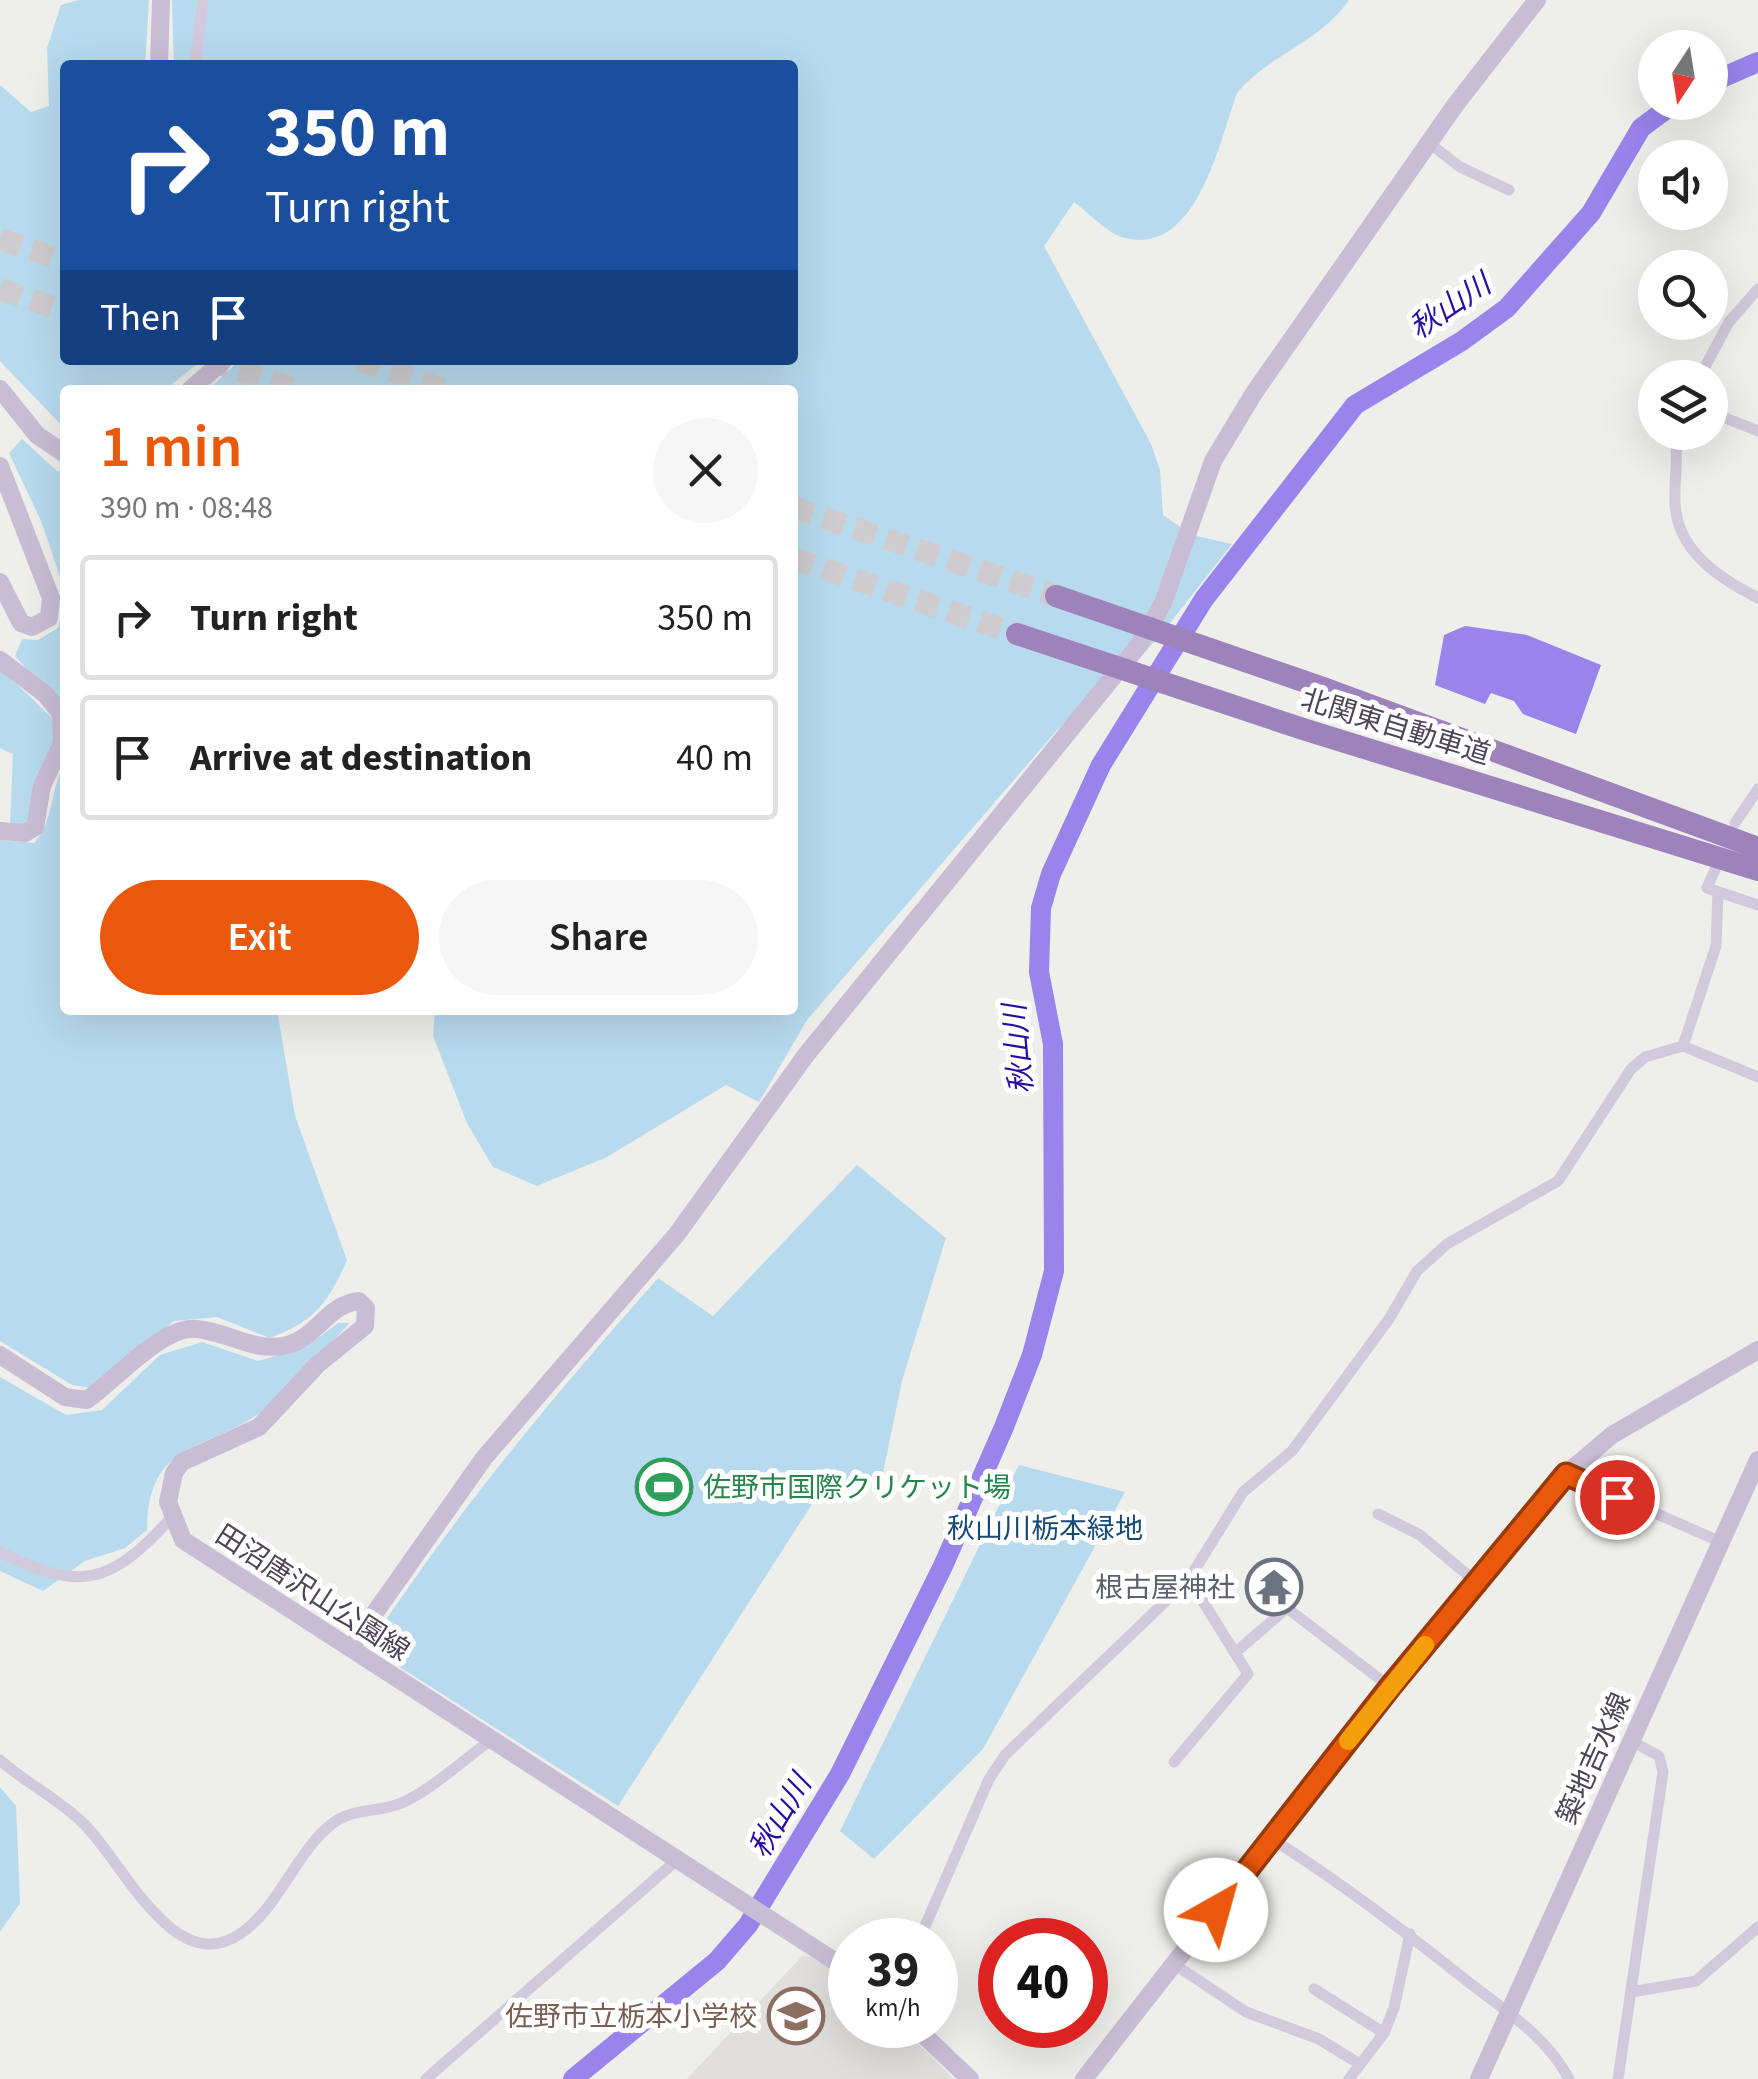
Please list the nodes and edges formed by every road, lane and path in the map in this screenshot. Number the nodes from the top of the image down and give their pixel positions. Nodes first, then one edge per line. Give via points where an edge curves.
1 (161, 0) edge
2 (204, 0) edge
3 (1537, 0) edge
4 (159, 60) edge
5 (195, 60) edge
6 (1429, 143) junction
7 (1509, 190) dead end
8 (1758, 289) edge
9 (1708, 360) edge
10 (218, 365) edge
11 (196, 385) edge
12 (0, 389) edge
13 (1728, 420) edge
14 (1758, 432) edge
15 (1675, 450) edge
16 (60, 451) edge
17 (0, 466) edge
18 (0, 582) edge
19 (1056, 596) tunnel mouth
20 (1758, 598) edge
21 (1017, 634) tunnel mouth
22 (0, 660) edge
23 (60, 716) edge
24 (60, 747) edge
25 (1758, 788) edge
26 (1735, 823) dead end
27 (0, 831) edge
28 (1758, 848) edge
29 (1715, 870) dead end
30 (1758, 870) edge
31 (1718, 892) junction
32 (1758, 905) edge
33 (1683, 1046) junction
34 (1758, 1077) edge
35 (1758, 1350) edge
36 (0, 1355) edge
37 (1758, 1460) edge
38 (1566, 1474) junction
39 (1378, 1514) dead end
40 (171, 1518) junction
41 (1721, 1542) junction
42 (0, 1552) edge
43 (1188, 1578) junction
44 (1476, 1582) junction
45 (350, 1648) junction
46 (1237, 1651) junction
47 (1390, 1687) junction
48 (491, 1740) junction
49 (1631, 1741) junction
50 (0, 1760) edge
51 (1174, 1762) dead end
52 (1272, 1839) junction
53 (678, 1859) junction
54 (928, 1918) edge
55 (1758, 1927) edge
56 (1410, 1934) junction
57 (828, 1956) edge
58 (1174, 1964) junction
59 (1314, 1988) dead end
60 (1630, 1992) junction
61 (1509, 2012) junction
62 (1384, 2033) junction
63 (937, 2048) edge
64 (1358, 2063) junction
65 (426, 2079) edge
66 (970, 2079) edge
67 (1084, 2079) edge
68 (1349, 2079) edge
69 (1478, 2079) edge
70 (1569, 2079) edge
71 (1618, 2079) edge

1 - 4 street
2 - 5 street
3 - 6 street
6 - 7 street
6 - 45 street via 1213,460 1163,603 1140,645 806,1055 677,1234 484,1458
8 - 9 street via 1728,322
10 - 11 street
12 - 16 street via 37,435
13 - 14 street
15 - 20 street via 1683,534 1713,572
17 - 18 street via 51,598 49,618 32,627 21,623
19 - 28 highway, 北関東自動車道
21 - 30 highway, 北関東自動車道
22 - 23 street via 57,706
24 - 27 street via 42,786 35,828
25 - 26 street
29 - 31 street via 1708,888
31 - 32 street
31 - 33 street via 1716,946
33 - 34 street
33 - 43 street via 1645,1057 1621,1080 1558,1182 1447,1244 1417,1270 1292,1451 1242,1492
35 - 38 street via 1612,1435
36 - 40 street via 65,1397 86,1400 174,1333 198,1328 278,1347 306,1337 334,1309 359,1301 366,1308 365,1326 318,1364 260,1427 182,1462 169,1487
37 - 41 street, 築地吉水線
38 - 41 street
38 - 44 street
39 - 44 street via 1420,1536
40 - 42 street via 136,1556 95,1578 34,1570
40 - 45 street, 田沼唐沢山公園線 via 182,1540
41 - 49 street, 築地吉水線
43 - 46 street
43 - 54 street via 1005,1755 988,1779
44 - 47 street
45 - 48 street, 田沼唐沢山公園線
46 - 47 street via 1287,1608
46 - 51 street via 1248,1674
47 - 52 street
48 - 50 street via 406,1801 331,1824 243,1932 210,1946 171,1929 84,1823
48 - 53 street, 田沼唐沢山公園線
49 - 60 street via 1659,1756 1663,1772
49 - 61 street, 築地吉水線
52 - 56 street
52 - 58 street
53 - 57 street, 田沼唐沢山公園線
53 - 65 street
55 - 60 street via 1696,1981
56 - 61 street
56 - 62 street
58 - 64 street via 1246,2012 1318,2039
58 - 67 street
59 - 62 street
60 - 71 street
61 - 69 street, 築地吉水線
61 - 70 street via 1558,2058
62 - 64 street
63 - 66 street
64 - 68 street

